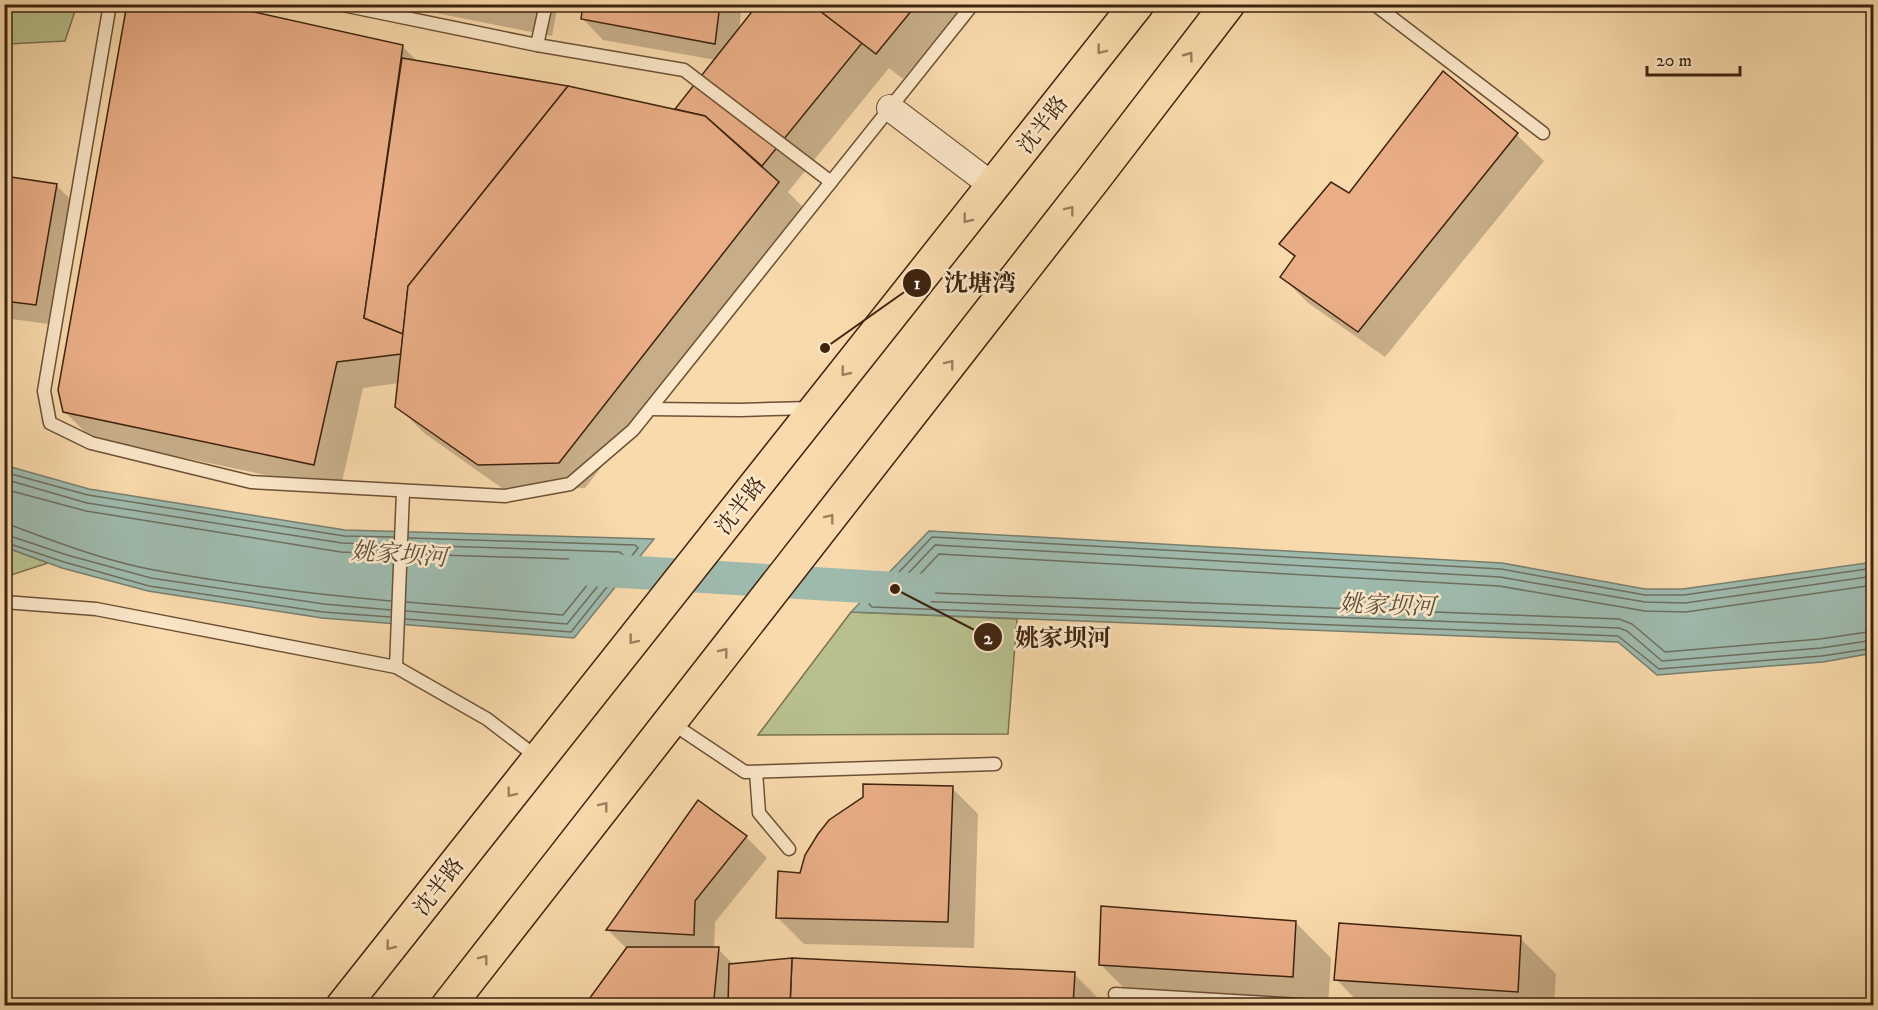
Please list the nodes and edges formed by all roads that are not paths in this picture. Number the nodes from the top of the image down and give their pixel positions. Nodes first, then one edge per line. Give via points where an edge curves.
1 (110, 4) edge
2 (338, 4) edge
3 (546, 4) edge
4 (973, 4) edge
5 (1137, 4) edge
6 (1228, 4) edge
7 (1374, 4) edge
8 (537, 45) junction
9 (891, 108) junction
10 (1542, 133) dead end
11 (831, 182) junction
12 (993, 186) junction
13 (817, 408) junction
14 (650, 409) junction
15 (403, 492) junction
16 (4, 602) edge
17 (396, 667) junction
18 (670, 722) junction
19 (538, 759) junction
20 (995, 764) dead end
21 (756, 772) junction
22 (789, 849) dead end
23 (1115, 994) dead end
24 (343, 1005) edge
25 (448, 1005) edge
26 (1312, 1005) edge
27 (1318, 1005) edge

1 - 15 lane via 44,391 51,423 91,443 251,482
2 - 8 lane
3 - 8 lane
4 - 9 lane
5 -> 12 main road, 沈半路
18 -> 6 main road
7 - 10 lane
8 - 11 lane via 684,70
9 - 11 lane
9 - 12 street
11 - 14 lane
12 -> 13 main road, 沈半路
13 - 14 lane
13 -> 19 main road, 沈半路
14 - 15 lane via 633,430 570,484 505,496
15 - 17 lane
16 - 17 lane via 96,609
17 - 19 lane via 487,719
18 - 21 lane via 745,772
25 -> 18 main road
19 -> 24 main road, 沈半路
20 - 21 lane
21 - 22 lane via 759,813
23 - 26 lane
26 - 27 lane

